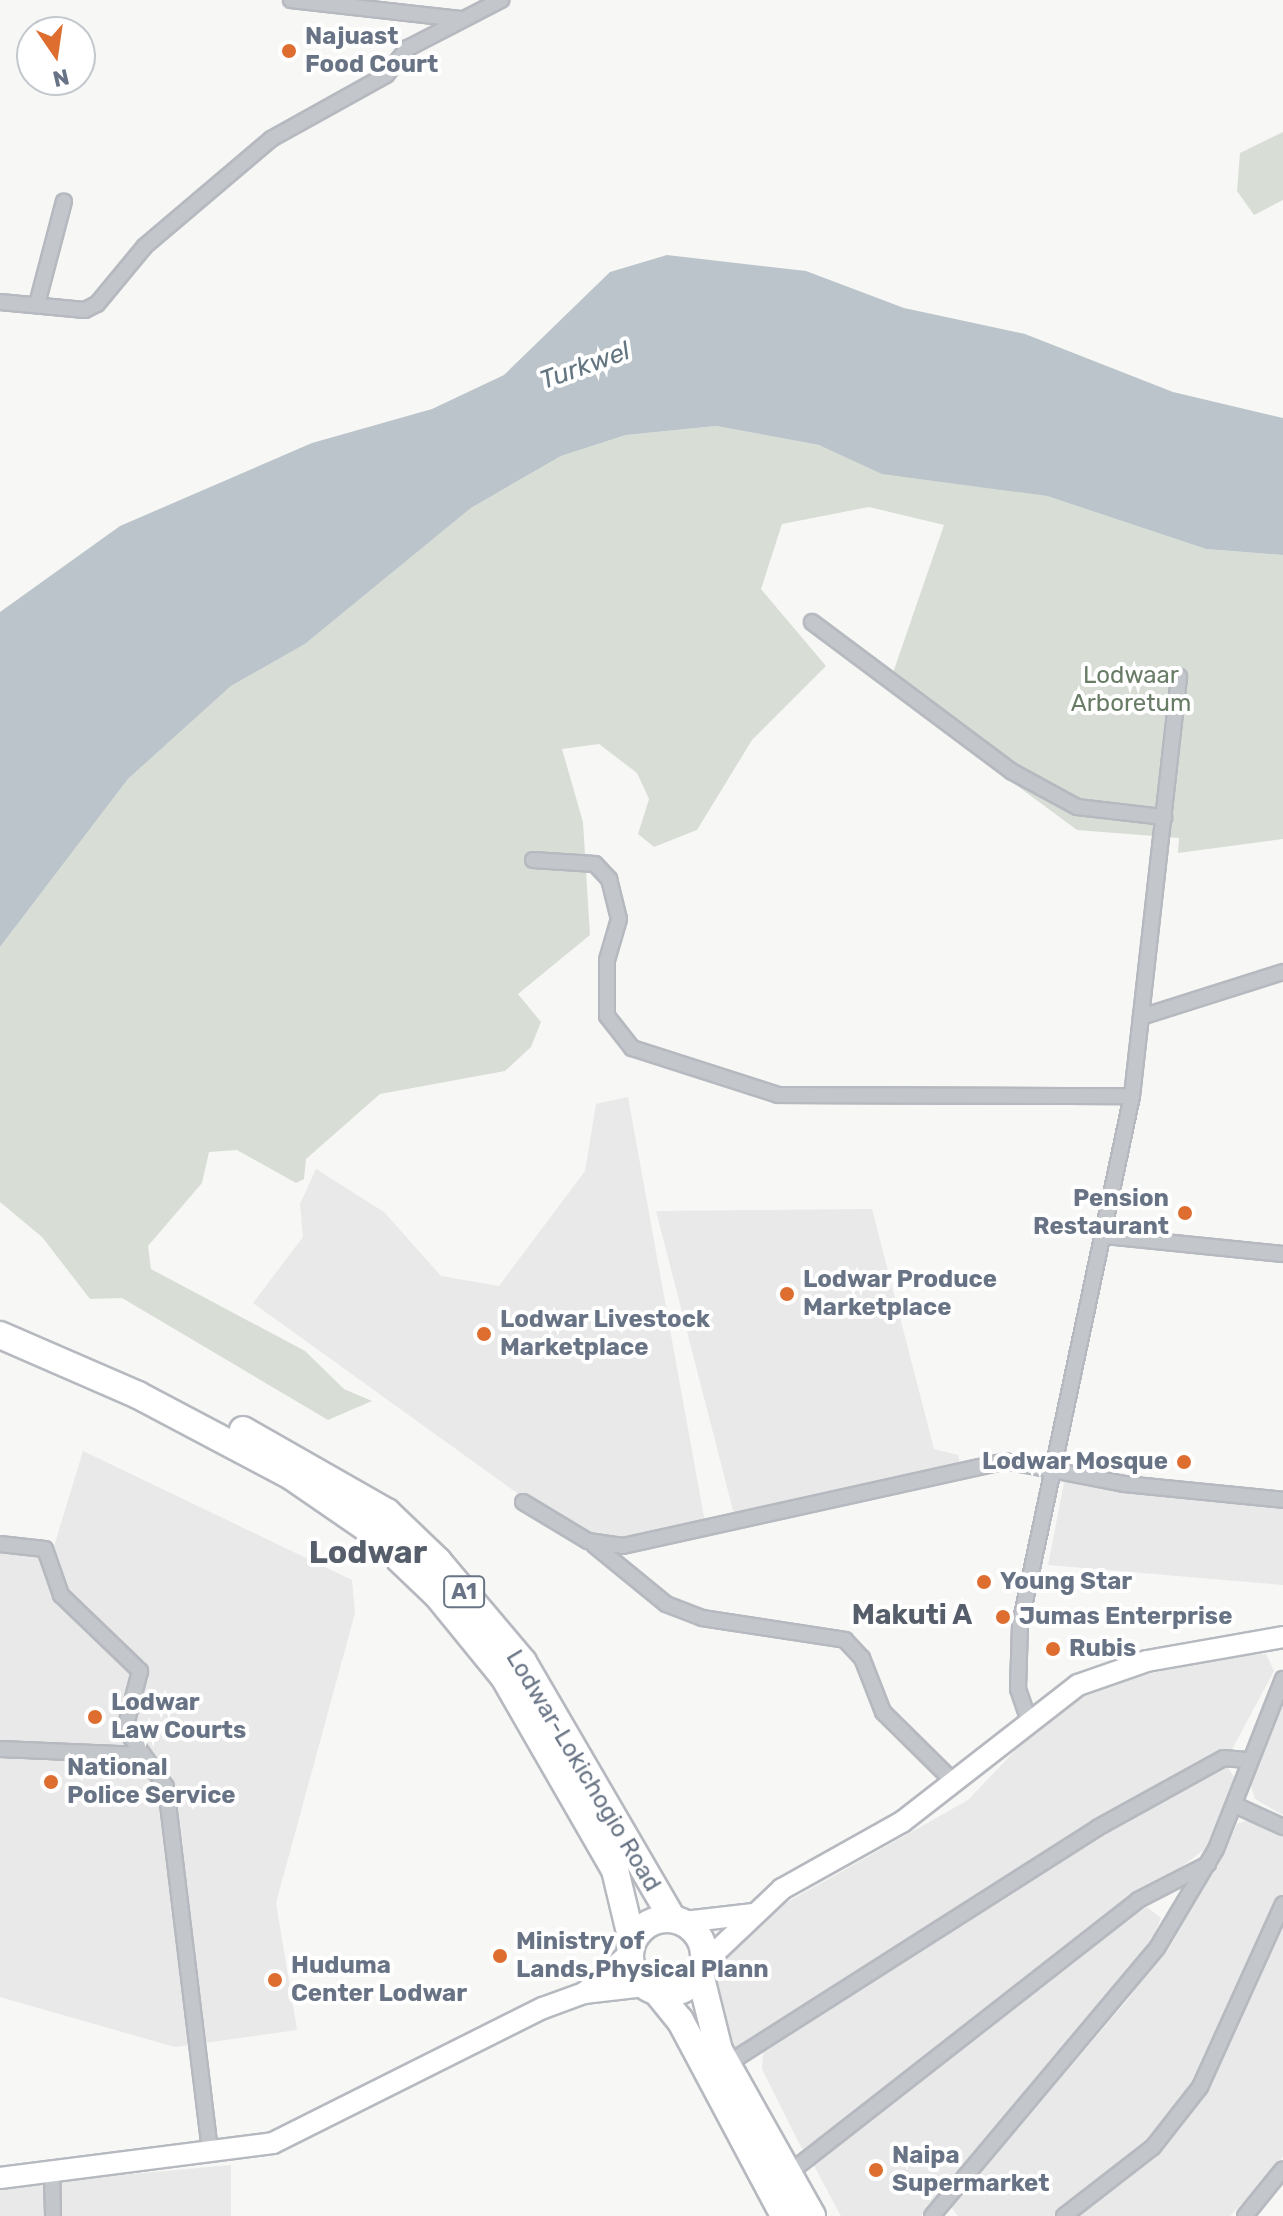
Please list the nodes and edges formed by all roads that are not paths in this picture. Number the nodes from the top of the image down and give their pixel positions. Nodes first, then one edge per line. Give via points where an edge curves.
1 (291, 0) edge
2 (501, 0) edge
3 (461, 19) junction
4 (64, 201) dead end
5 (0, 302) edge
6 (37, 304) junction
7 (812, 622) dead end
8 (1179, 677) dead end
9 (1164, 817) junction
10 (533, 860) dead end
11 (1283, 972) edge
12 (1141, 1017) junction
13 (1132, 1096) junction
14 (1105, 1236) junction
15 (1283, 1254) edge
16 (0, 1335) edge
17 (138, 1395) junction
18 (1060, 1466) junction
19 (1283, 1500) edge
20 (523, 1502) dead end
21 (588, 1541) junction
22 (0, 1544) edge
23 (1283, 1637) edge
24 (1283, 1679) edge
25 (1028, 1718) junction
26 (0, 1749) edge
27 (142, 1755) junction
28 (1246, 1760) junction
29 (955, 1783) junction
30 (1235, 1805) junction
31 (1283, 1827) edge
32 (1208, 1864) junction
33 (1283, 1904) edge
34 (752, 1914) junction
35 (678, 1920) junction
36 (630, 1947) junction
37 (702, 1968) junction
38 (651, 1989) junction
39 (584, 1993) junction
40 (727, 2064) junction
41 (210, 2152) junction
42 (1283, 2169) edge
43 (52, 2171) junction
44 (789, 2173) junction
45 (0, 2178) edge
46 (53, 2216) edge
47 (784, 2216) edge
48 (812, 2216) edge
49 (932, 2216) edge
50 (1064, 2216) edge
51 (1245, 2216) edge

1 - 3 street
2 - 3 street
3 - 6 street via 408,48 386,75 249,156 145,246 97,304 85,310
4 - 6 street
5 - 6 street
7 - 9 street via 1011,771 1077,807
8 - 9 street
9 - 12 street
10 - 13 street via 595,864 609,879 619,919 607,960 607,1016 632,1048 778,1095
11 - 12 street
12 - 13 street
13 - 14 street
14 - 15 street
14 - 18 street
16 - 17 highway, A1
17 - 35 highway, Lodwar-Lokichogio Road / A1 via 218,1418 320,1468 387,1512 438,1561 523,1662
17 - 36 highway, Lodwar-Lokichogio Road / A1 via 291,1476 368,1529 485,1651 615,1870
18 - 19 street via 1124,1484
18 - 21 street via 965,1465 671,1541
18 - 25 street via 1018,1646 1018,1689
20 - 21 street
21 - 29 street via 666,1604 752,1630 845,1640 862,1658 883,1712
22 - 27 street via 45,1549 61,1595 134,1660 140,1677 125,1729
23 - 25 main road via 1113,1671
24 - 28 street
25 - 29 main road
26 - 27 street
27 - 41 street via 166,1787
28 - 30 street
28 - 40 street via 1224,1758 1097,1828
29 - 34 main road
30 - 31 street
30 - 32 street
32 - 44 street via 1138,1900
32 - 49 street via 1148,1959
33 - 50 street via 1200,2087 1153,2147
34 - 35 main road
34 - 37 main road
35 - 36 highway via 649,1923
35 - 37 highway, A1 via 701,1939
36 - 38 highway, A1
36 - 39 main road
37 - 38 highway via 682,1990
37 - 40 highway, A1
38 - 39 main road
38 - 47 highway, A1 via 680,2020
39 - 41 main road via 306,2131
40 - 44 highway, A1
41 - 43 main road
42 - 51 street
43 - 45 main road
43 - 46 street
44 - 48 highway, A1

